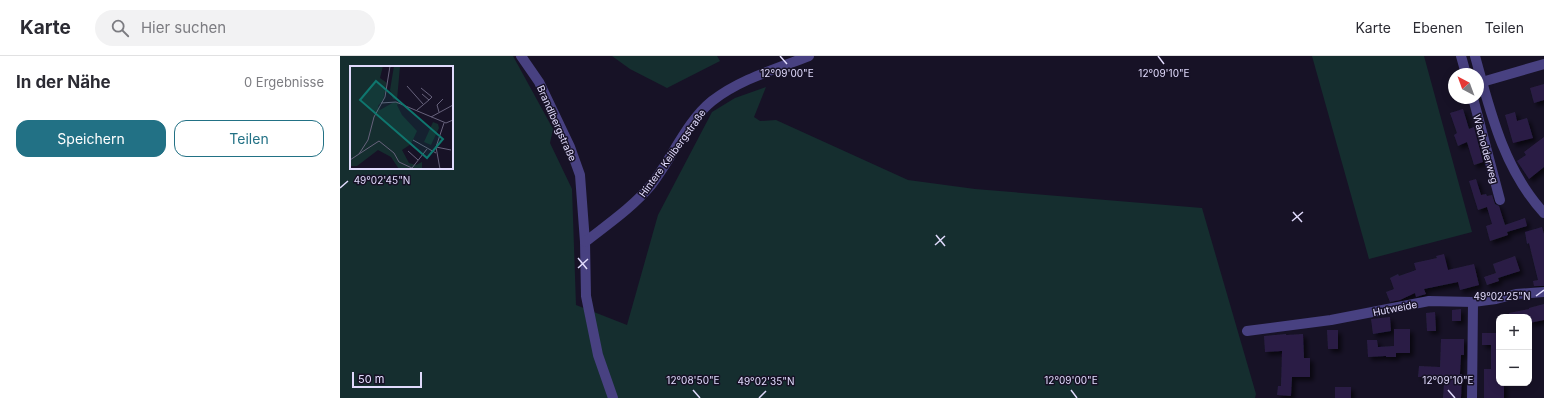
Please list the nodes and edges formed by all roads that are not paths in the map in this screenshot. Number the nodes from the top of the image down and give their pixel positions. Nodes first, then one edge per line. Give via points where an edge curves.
1 (521, 56) edge
2 (809, 56) edge
3 (1461, 56) edge
4 (1475, 56) edge
5 (1544, 64) edge
6 (1464, 68) edge
7 (1478, 68) edge
8 (1484, 81) edge
9 (1484, 89) edge
10 (1475, 104) edge
11 (1500, 200) dead end
12 (1542, 207) edge
13 (585, 242) junction
14 (1544, 292) edge
15 (1473, 302) junction
16 (1247, 331) dead end
17 (613, 398) edge
18 (1472, 398) edge

1 - 13 street, Brandlbergstraße via 539,82 570,147 580,175
2 - 13 street, Hintere Keilbergstraße via 730,88 712,101 699,114 647,190
3 - 6 street
4 - 7 street, Wacholderweg
5 - 8 street
9 - 12 street, Wacholderweg via 1508,158 1519,180
10 - 11 street, Wacholderweg
13 - 17 street, Brandlbergstraße via 586,296 598,355
14 - 15 street, Hutweide
15 - 16 street, Hutweide via 1429,301 1331,320
15 - 18 street

